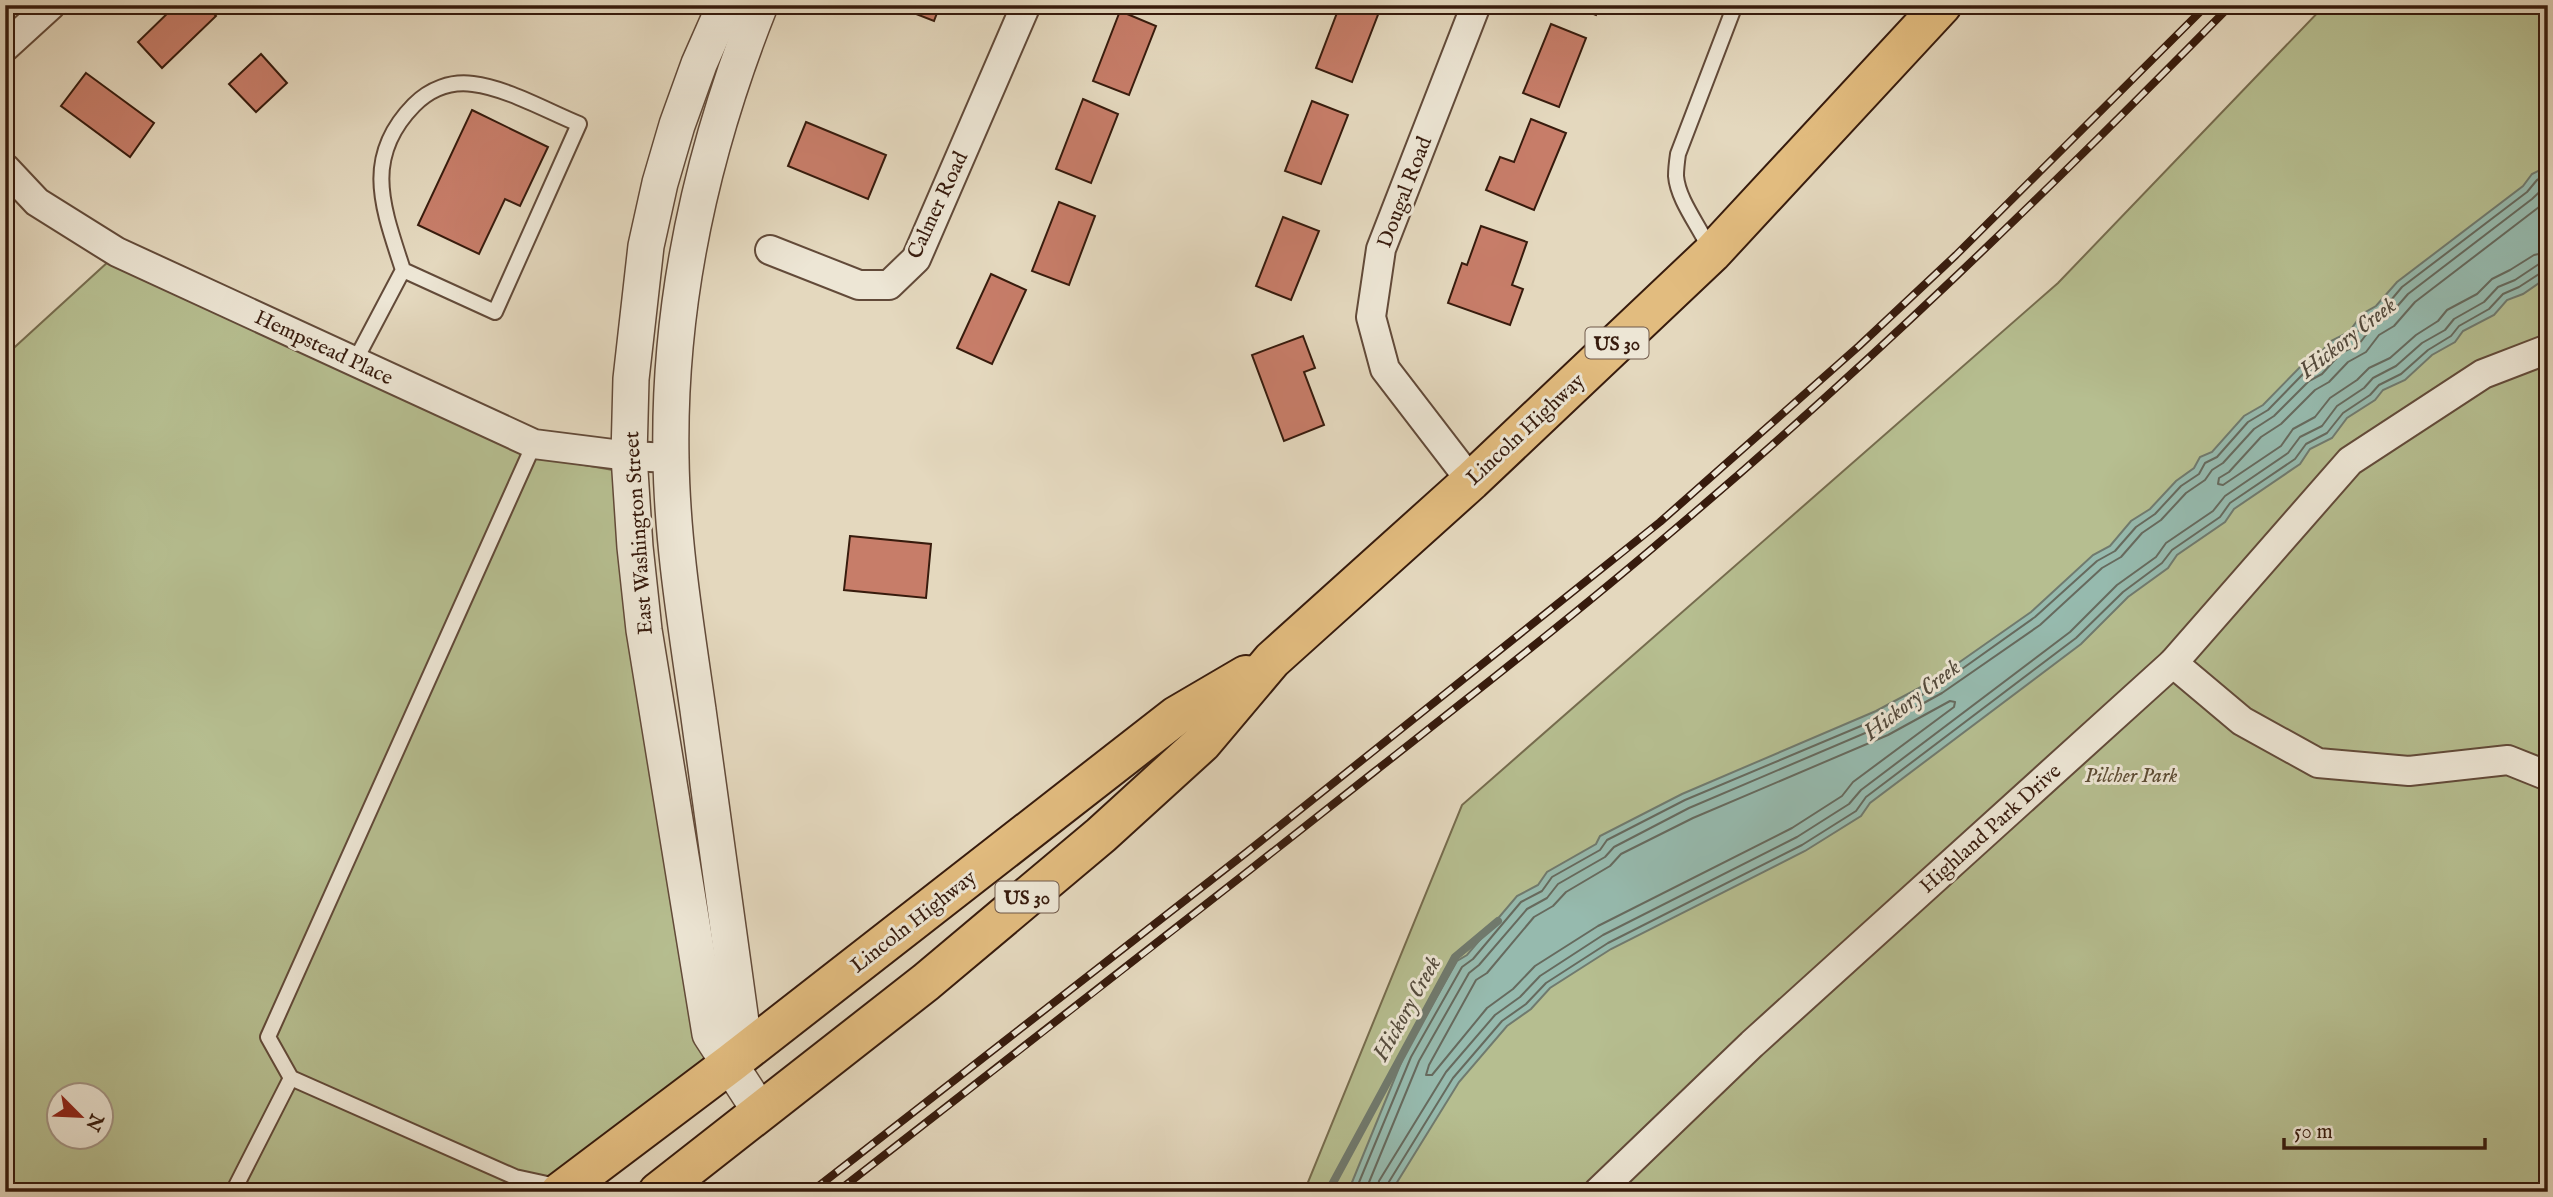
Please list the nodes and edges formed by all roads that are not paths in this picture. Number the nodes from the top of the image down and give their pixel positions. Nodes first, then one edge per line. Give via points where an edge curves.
1 (51, 5) edge
2 (725, 5) edge
3 (760, 5) edge
4 (1026, 5) edge
5 (1476, 5) edge
6 (1735, 5) edge
7 (1942, 5) edge
8 (5, 47) edge
9 (5, 168) edge
10 (770, 250) dead end
11 (1712, 253) junction
12 (403, 270) junction
13 (2548, 349) edge
14 (355, 361) junction
15 (534, 444) junction
16 (629, 456) junction
17 (671, 458) junction
18 (1471, 481) junction
19 (1272, 660) junction
20 (2173, 663) junction
21 (2548, 776) edge
22 (730, 1063) junction
23 (291, 1078) junction
24 (761, 1111) junction
25 (562, 1190) edge
26 (233, 1192) edge
27 (658, 1192) edge
28 (1598, 1192) edge

1 - 8 street
2 - 16 street, East Washington Street via 677,125 646,246 631,379
3 - 17 street, East Washington Street via 732,78 700,194 679,324
4 - 10 street, Calmer Road via 916,259 889,285 859,285
5 - 18 street, Dougal Road via 1381,249 1371,317 1385,369
6 - 11 lane via 1678,154 1676,177 1683,200
7 - 11 main road, Lincoln Highway / US 30
9 - 14 street, Hempstead Place via 37,202 117,252
11 - 18 main road, Lincoln Highway / US 30
12 - 12 lane via 495,312 579,124 472,84 449,85 425,94 397,123 383,158 381,187
12 - 14 lane
13 - 20 street, Highland Park Drive via 2483,374 2350,461
14 - 15 street, Hempstead Place
15 - 16 street, Hempstead Place
15 - 23 lane via 268,1037
16 - 17 street, Hempstead Place
16 - 22 street, East Washington Street via 644,630 710,1034
17 - 22 street, East Washington Street via 686,627 742,1028
18 - 19 main road, Lincoln Highway / US 30
19 - 22 main road, Lincoln Highway / US 30 via 1176,716
19 - 24 main road, Lincoln Highway / US 30 via 1202,743 1101,835 926,982
20 - 21 street via 2242,721 2318,763 2409,771 2508,760
20 - 28 street, Highland Park Drive via 1752,1044
22 - 24 street, East Washington Street
22 - 25 main road, Lincoln Highway / US 30
23 - 25 lane via 515,1177
23 - 26 lane
24 - 27 main road, Lincoln Highway / US 30

